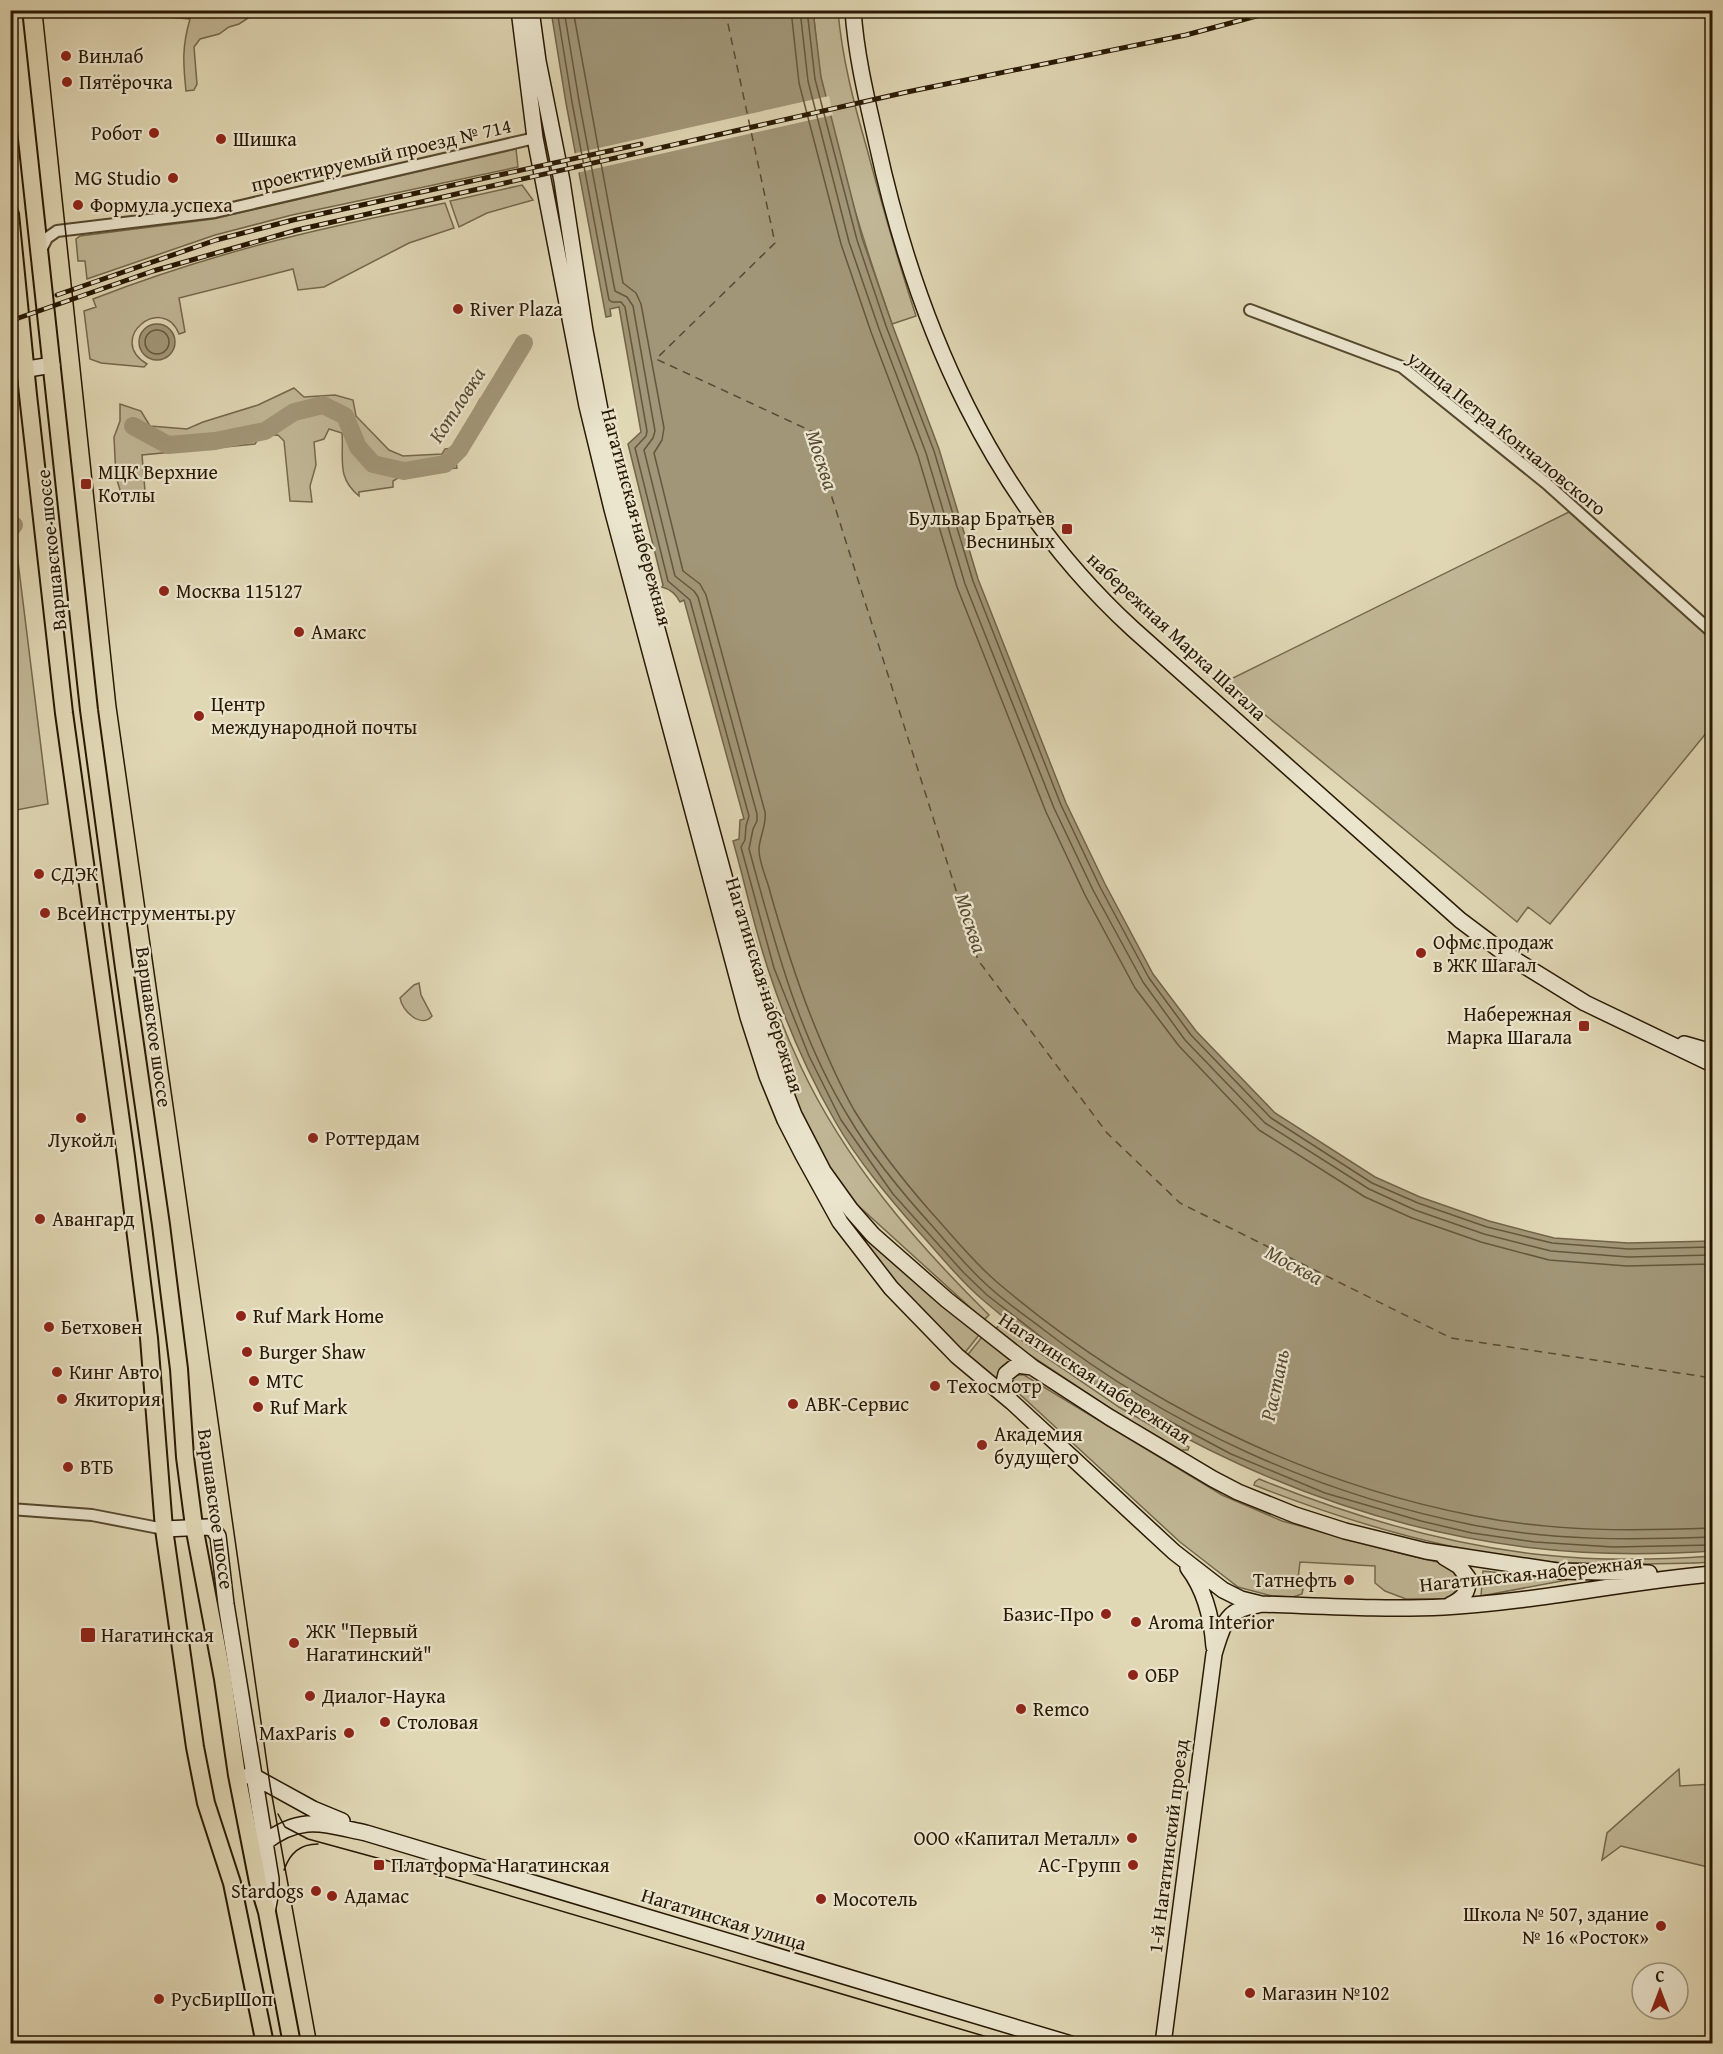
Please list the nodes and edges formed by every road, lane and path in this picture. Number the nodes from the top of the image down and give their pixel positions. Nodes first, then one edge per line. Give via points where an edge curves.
1 (14, 10) edge
2 (519, 10) edge
3 (531, 10) edge
4 (853, 10) edge
5 (535, 138) junction
6 (10, 214) edge
7 (36, 214) junction
8 (57, 231) junction
9 (40, 252) junction
10 (1250, 310) dead end
11 (52, 365) junction
12 (18, 370) edge
13 (1713, 632) edge
14 (1649, 1034) junction
15 (1713, 1052) edge
16 (1713, 1064) edge
17 (1032, 1367) junction
18 (1012, 1402) junction
19 (10, 1509) edge
20 (194, 1526) junction
21 (164, 1529) junction
22 (1426, 1551) junction
23 (1174, 1552) junction
24 (1706, 1574) edge
25 (1261, 1604) junction
26 (1444, 1607) junction
27 (1214, 1654) junction
28 (245, 1776) junction
29 (366, 1833) junction
30 (264, 1843) junction
31 (267, 1911) junction
32 (265, 2043) edge
33 (292, 2043) edge
34 (1071, 2043) edge
35 (1163, 2043) edge

1 - 7 main road, Варшавское шоссе
2 - 5 main road, Нагатинская набережная
3 - 17 main road, Нагатинская набережная via 610,455 777,1071 823,1171 850,1210 873,1235 970,1319
4 - 14 main road, набережная Марка Шагала via 885,184 916,284 982,438 1051,542 1114,612 1460,920 1556,987
5 - 8 street, проектируемый проезд № 714 via 215,212
5 - 18 main road, Нагатинская набережная via 586,406 767,1076 825,1198 867,1259 926,1326
6 - 12 main road, Варшавское шоссе
7 - 8 street via 46,226
7 - 9 main road, Варшавское шоссе
8 - 9 street via 47,238
9 - 11 main road, Варшавское шоссе
10 - 13 street, улица Петра Кончаловского via 1402,368 1546,483
11 - 12 main road
11 - 20 main road, Варшавское шоссе via 89,710 161,1225
12 - 21 main road, Варшавское шоссе via 149,1338
14 - 15 main road, набережная Марка Шагала
14 - 16 main road, набережная Марка Шагала
17 - 18 main road via 1017,1365 1006,1374 1003,1387
17 - 22 main road, Нагатинская набережная via 1238,1492 1295,1515
18 - 23 main road, Нагатинская набережная
19 - 21 street via 92,1515
20 - 21 main road
20 - 28 main road, Варшавское шоссе
21 - 32 main road, Варшавское шоссе via 199,1770 232,1883
22 - 24 main road, Нагатинская набережная via 1557,1571
22 - 26 main road via 1459,1566 1468,1578 1467,1592
23 - 25 main road, Нагатинская набережная via 1223,1590
23 - 27 main road via 1201,1590
24 - 26 main road, Нагатинская набережная
25 - 26 main road, Нагатинская набережная
25 - 27 main road via 1243,1607 1229,1616
27 - 35 main road, 1-й Нагатинский проезд
28 - 29 main road
28 - 30 main road
28 - 31 main road, Варшавское шоссе via 258,1882
29 - 30 main road via 311,1823 287,1828
29 - 34 main road, Нагатинская улица
30 - 31 main road via 271,1891
31 - 33 main road, Варшавское шоссе

